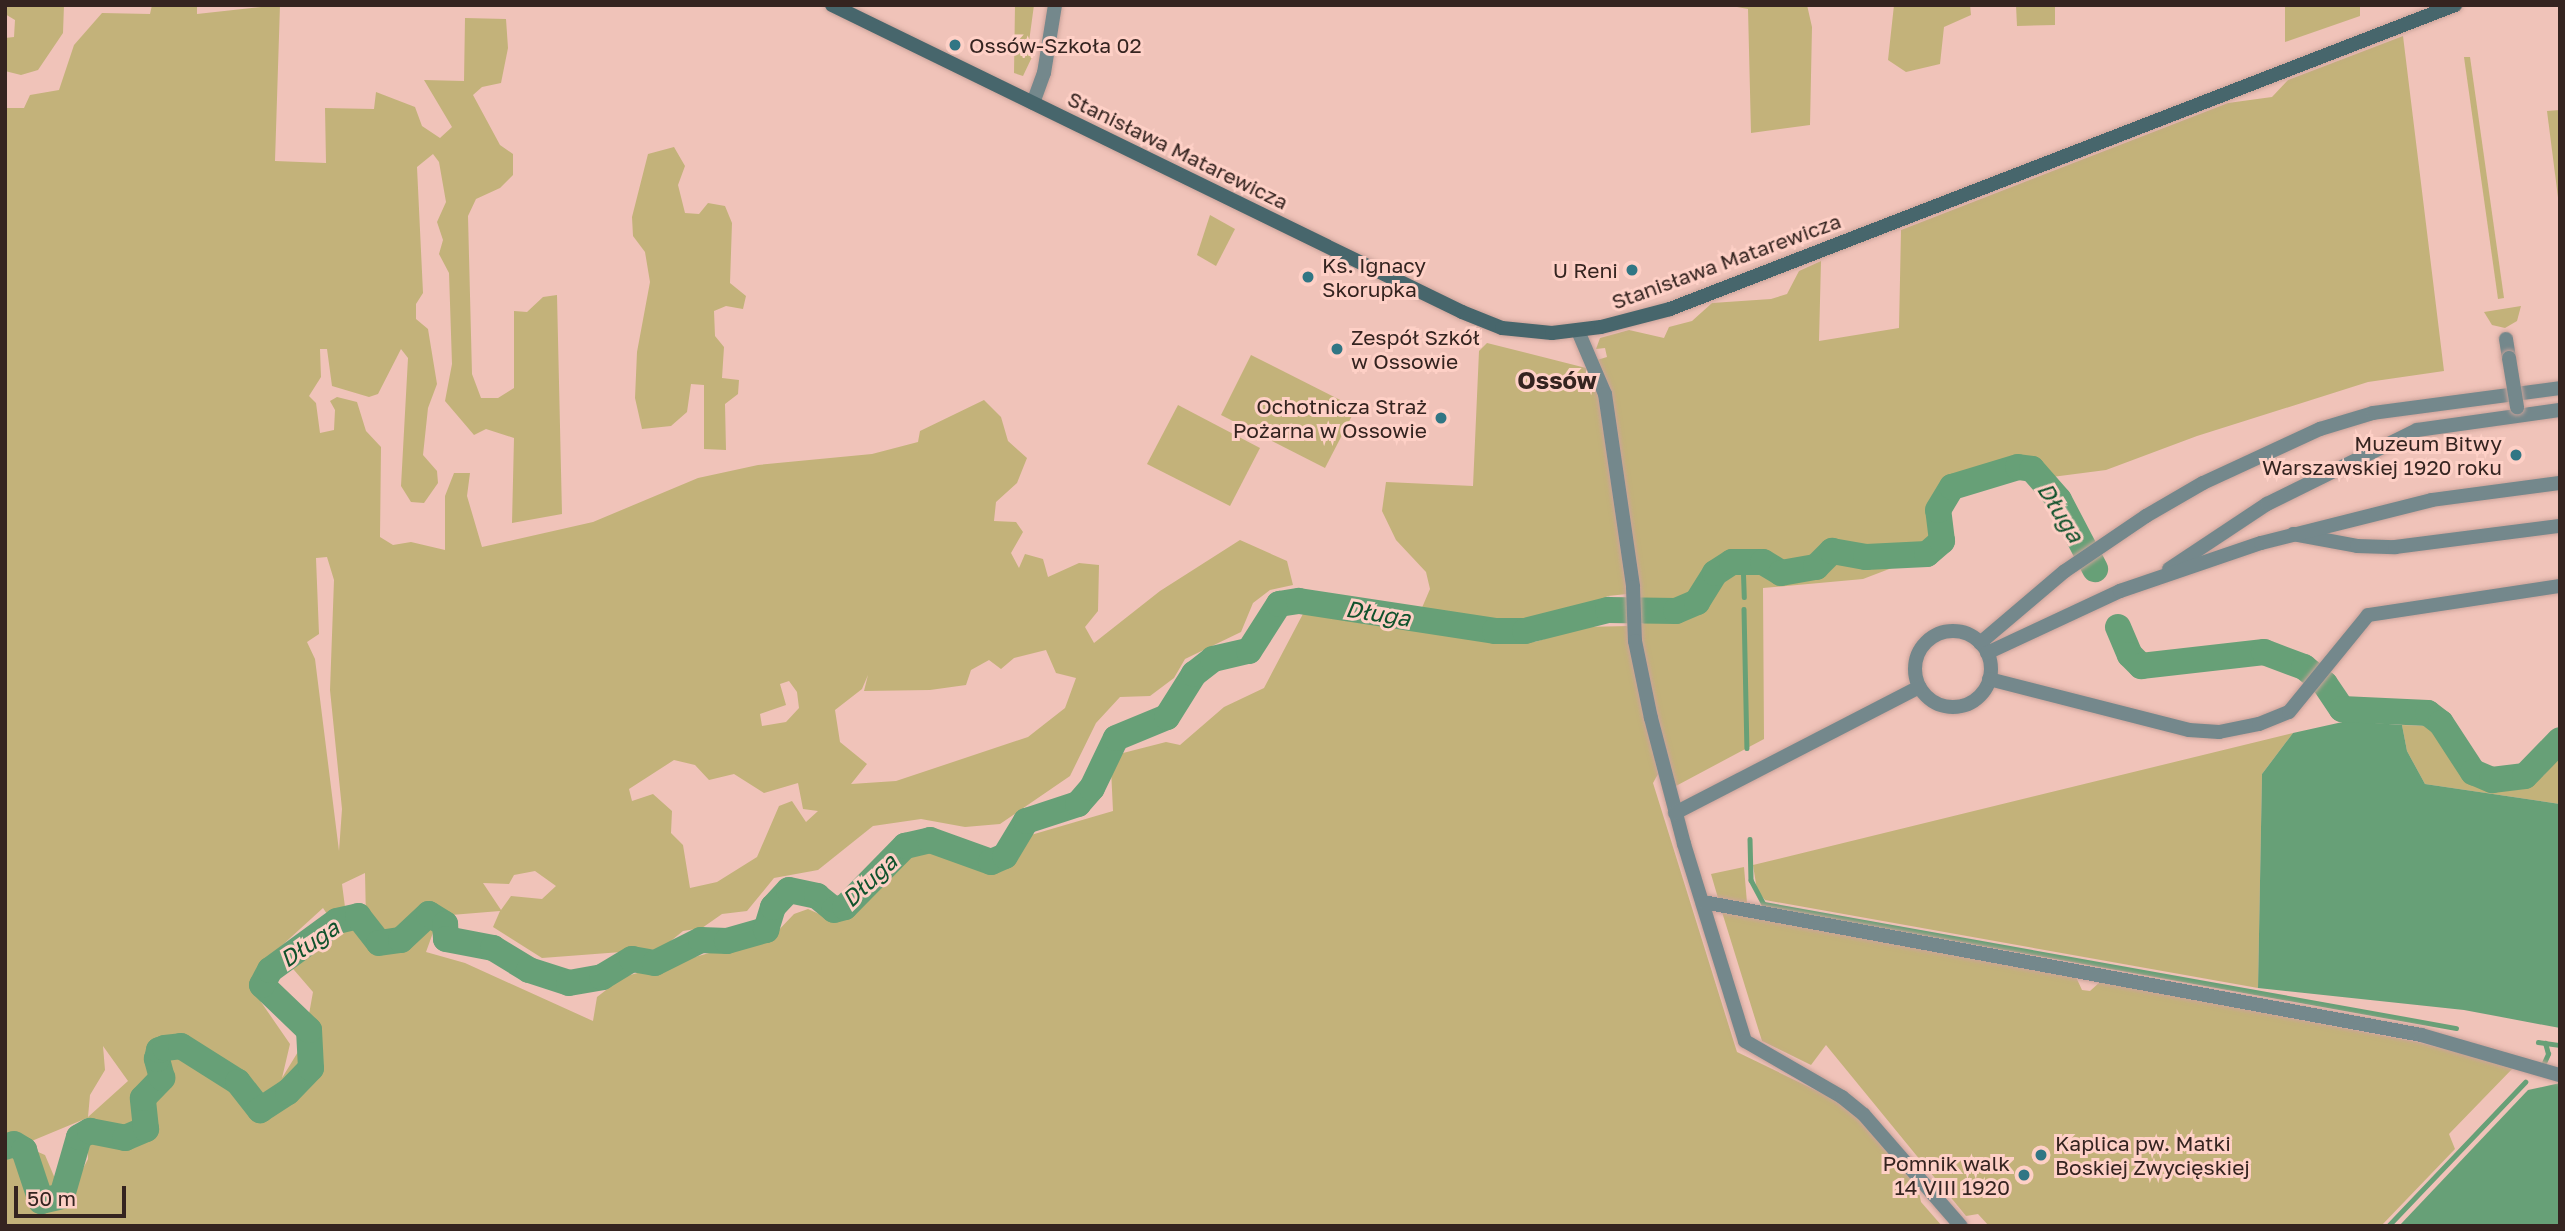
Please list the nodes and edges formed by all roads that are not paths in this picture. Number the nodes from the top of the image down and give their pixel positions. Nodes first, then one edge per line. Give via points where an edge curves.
1 (832, 5) edge
2 (1055, 5) edge
3 (2455, 5) edge
4 (1033, 103) junction
5 (1578, 331) junction
6 (2506, 340) dead end
7 (2560, 388) edge
8 (2560, 410) edge
9 (2518, 412) junction
10 (2560, 483) edge
11 (2560, 526) edge
12 (2292, 534) junction
13 (2157, 577) junction
14 (2560, 586) edge
15 (1983, 648) junction
16 (1989, 679) junction
17 (1919, 687) junction
18 (1675, 813) junction
19 (1703, 902) junction
20 (2560, 1075) edge
21 (1961, 1226) edge

1 - 4 street, Stanisława Matarewicza
2 - 4 street via 1044,73
3 - 5 street, Stanisława Matarewicza via 1670,309
4 - 5 street, Stanisława Matarewicza via 1462,313 1516,331
5 - 18 street via 1605,394 1633,587 1635,641
6 - 9 street, bridge
7 - 15 street via 2373,413 2320,429 2203,483 2107,542 2065,571
8 - 9 street
9 - 13 street via 2417,430 2267,504
10 - 12 street via 2432,500
11 - 12 street via 2395,547 2357,546
12 - 13 street
13 - 15 street
14 - 16 street via 2368,615 2304,695 2277,719 2205,733
15 - 16 street
15 - 17 street via 1954,631 1931,639 1916,659
16 - 17 street via 1980,696 1958,707 1933,702
17 - 18 street
18 - 19 street
19 - 20 street via 2421,1035
19 - 21 street via 1751,1048 1801,1072 1864,1115

